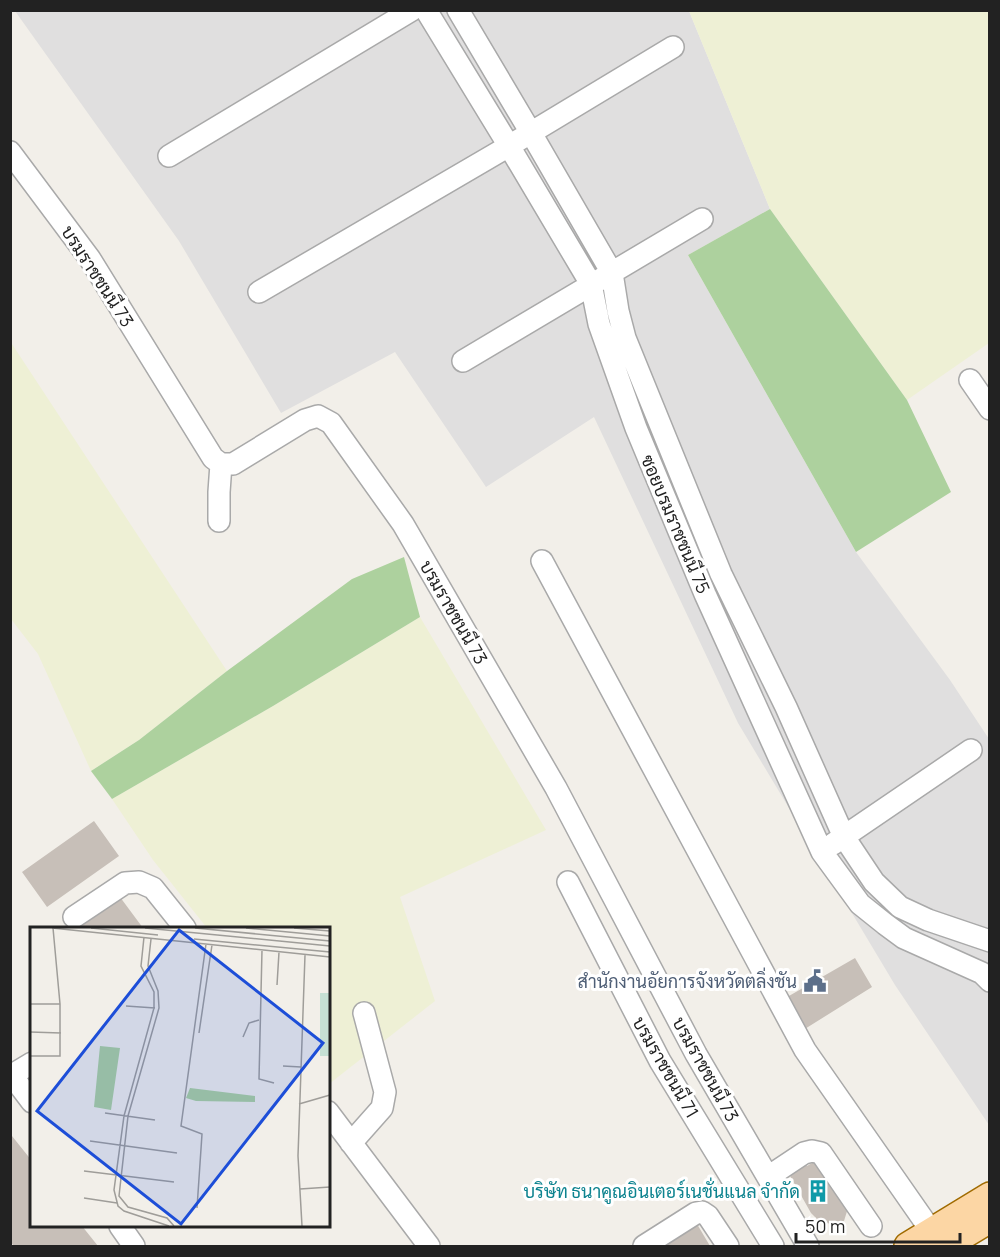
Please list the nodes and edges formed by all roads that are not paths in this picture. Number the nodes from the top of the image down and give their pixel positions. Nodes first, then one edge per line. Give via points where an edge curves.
1 (412, 10) edge
2 (426, 10) edge
3 (458, 10) edge
4 (673, 47) dead end
5 (531, 133) junction
6 (509, 146) junction
7 (10, 152) edge
8 (169, 156) dead end
9 (702, 219) dead end
10 (612, 273) junction
11 (591, 284) junction
12 (259, 292) dead end
13 (463, 361) dead end
14 (970, 380) dead end
15 (990, 409) edge
16 (221, 464) junction
17 (219, 521) dead end
18 (542, 561) dead end
19 (971, 750) dead end
20 (844, 837) junction
21 (822, 852) junction
22 (568, 882) dead end
23 (74, 917) dead end
24 (184, 927) edge
25 (990, 941) edge
26 (987, 973) edge
27 (364, 1013) dead end
28 (30, 1064) edge
29 (11, 1074) edge
30 (30, 1099) edge
31 (330, 1115) edge
32 (351, 1143) junction
33 (768, 1177) junction
34 (990, 1196) edge
35 (990, 1218) edge
36 (871, 1226) dead end
37 (121, 1227) edge
38 (939, 1239) edge
39 (134, 1246) edge
40 (429, 1246) edge
41 (644, 1246) edge
42 (728, 1246) edge
43 (772, 1246) edge
44 (808, 1246) edge
45 (908, 1246) edge

1 - 8 street
2 - 6 street, ซอยบรมราชชนนี 75
3 - 5 street, ซอยบรมราชชนนี 75
4 - 5 street
5 - 6 street
5 - 10 street, ซอยบรมราชชนนี 75
6 - 11 street, ซอยบรมราชชนนี 75
6 - 12 street
7 - 16 street, บรมราชชนนี 73 via 90,259 213,458
9 - 10 street
10 - 11 street
10 - 20 street, ซอยบรมราชชนนี 75 via 625,339 721,574
11 - 13 street
11 - 21 street, ซอยบรมราชชนนี 75 via 599,324 636,428 705,594
14 - 15 street
16 - 17 street
16 - 33 street, บรมราชชนนี 73 via 233,464 305,420 318,416 331,423 403,524 539,757 696,1054
18 - 38 street via 805,1050
19 - 20 street
20 - 21 street
20 - 25 street, ซอยบรมราชชนนี 75 via 874,882 900,907
21 - 26 street, ซอยบรมราชชนนี 75 via 860,904 904,938
22 - 43 street, บรมราชชนนี 71 via 660,1061
23 - 24 street via 124,883 140,882 153,888
27 - 32 street via 385,1092 382,1108
28 - 29 street
29 - 30 street
31 - 32 street
32 - 40 street
33 - 36 street via 804,1153 821,1153
33 - 44 street, บรมราชชนนี 73
34 - 38 main road
35 - 38 main road
37 - 39 street
38 - 45 main road
41 - 42 street via 702,1212

